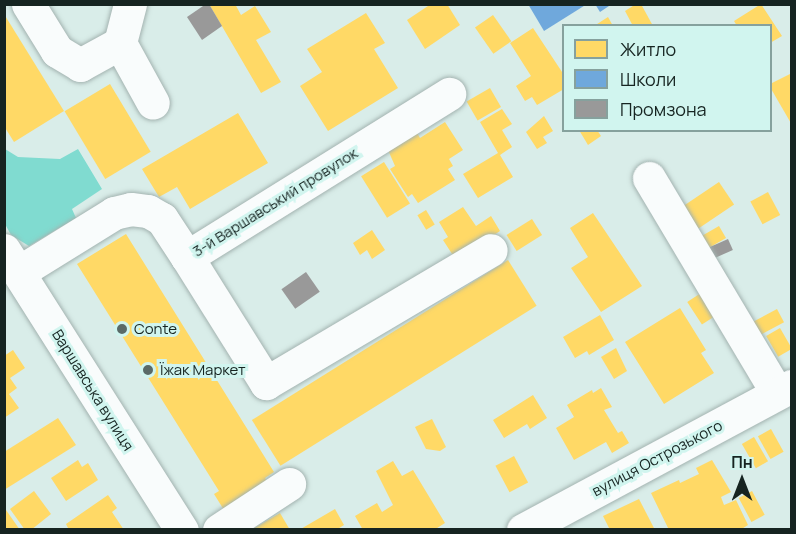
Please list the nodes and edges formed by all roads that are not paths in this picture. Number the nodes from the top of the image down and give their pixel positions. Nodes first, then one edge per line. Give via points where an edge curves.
1 (28, 4) edge
2 (130, 4) edge
3 (120, 43) junction
4 (449, 94) dead end
5 (153, 103) dead end
6 (649, 178) dead end
7 (491, 250) dead end
8 (187, 257) junction
9 (12, 261) edge
10 (784, 390) edge
11 (289, 484) dead end
12 (182, 530) edge
13 (219, 530) edge
14 (523, 530) edge

1 - 3 street via 57,51 80,64
2 - 3 street
3 - 5 street
4 - 8 street, 3-й Варшавський провулок
6 - 10 street
7 - 8 street via 266,384
8 - 9 street, 3-й Варшавський провулок via 162,219 148,211 131,209 114,213
9 - 12 street, Варшавська вулиця
10 - 14 street, вулиця Острозького
11 - 13 street

